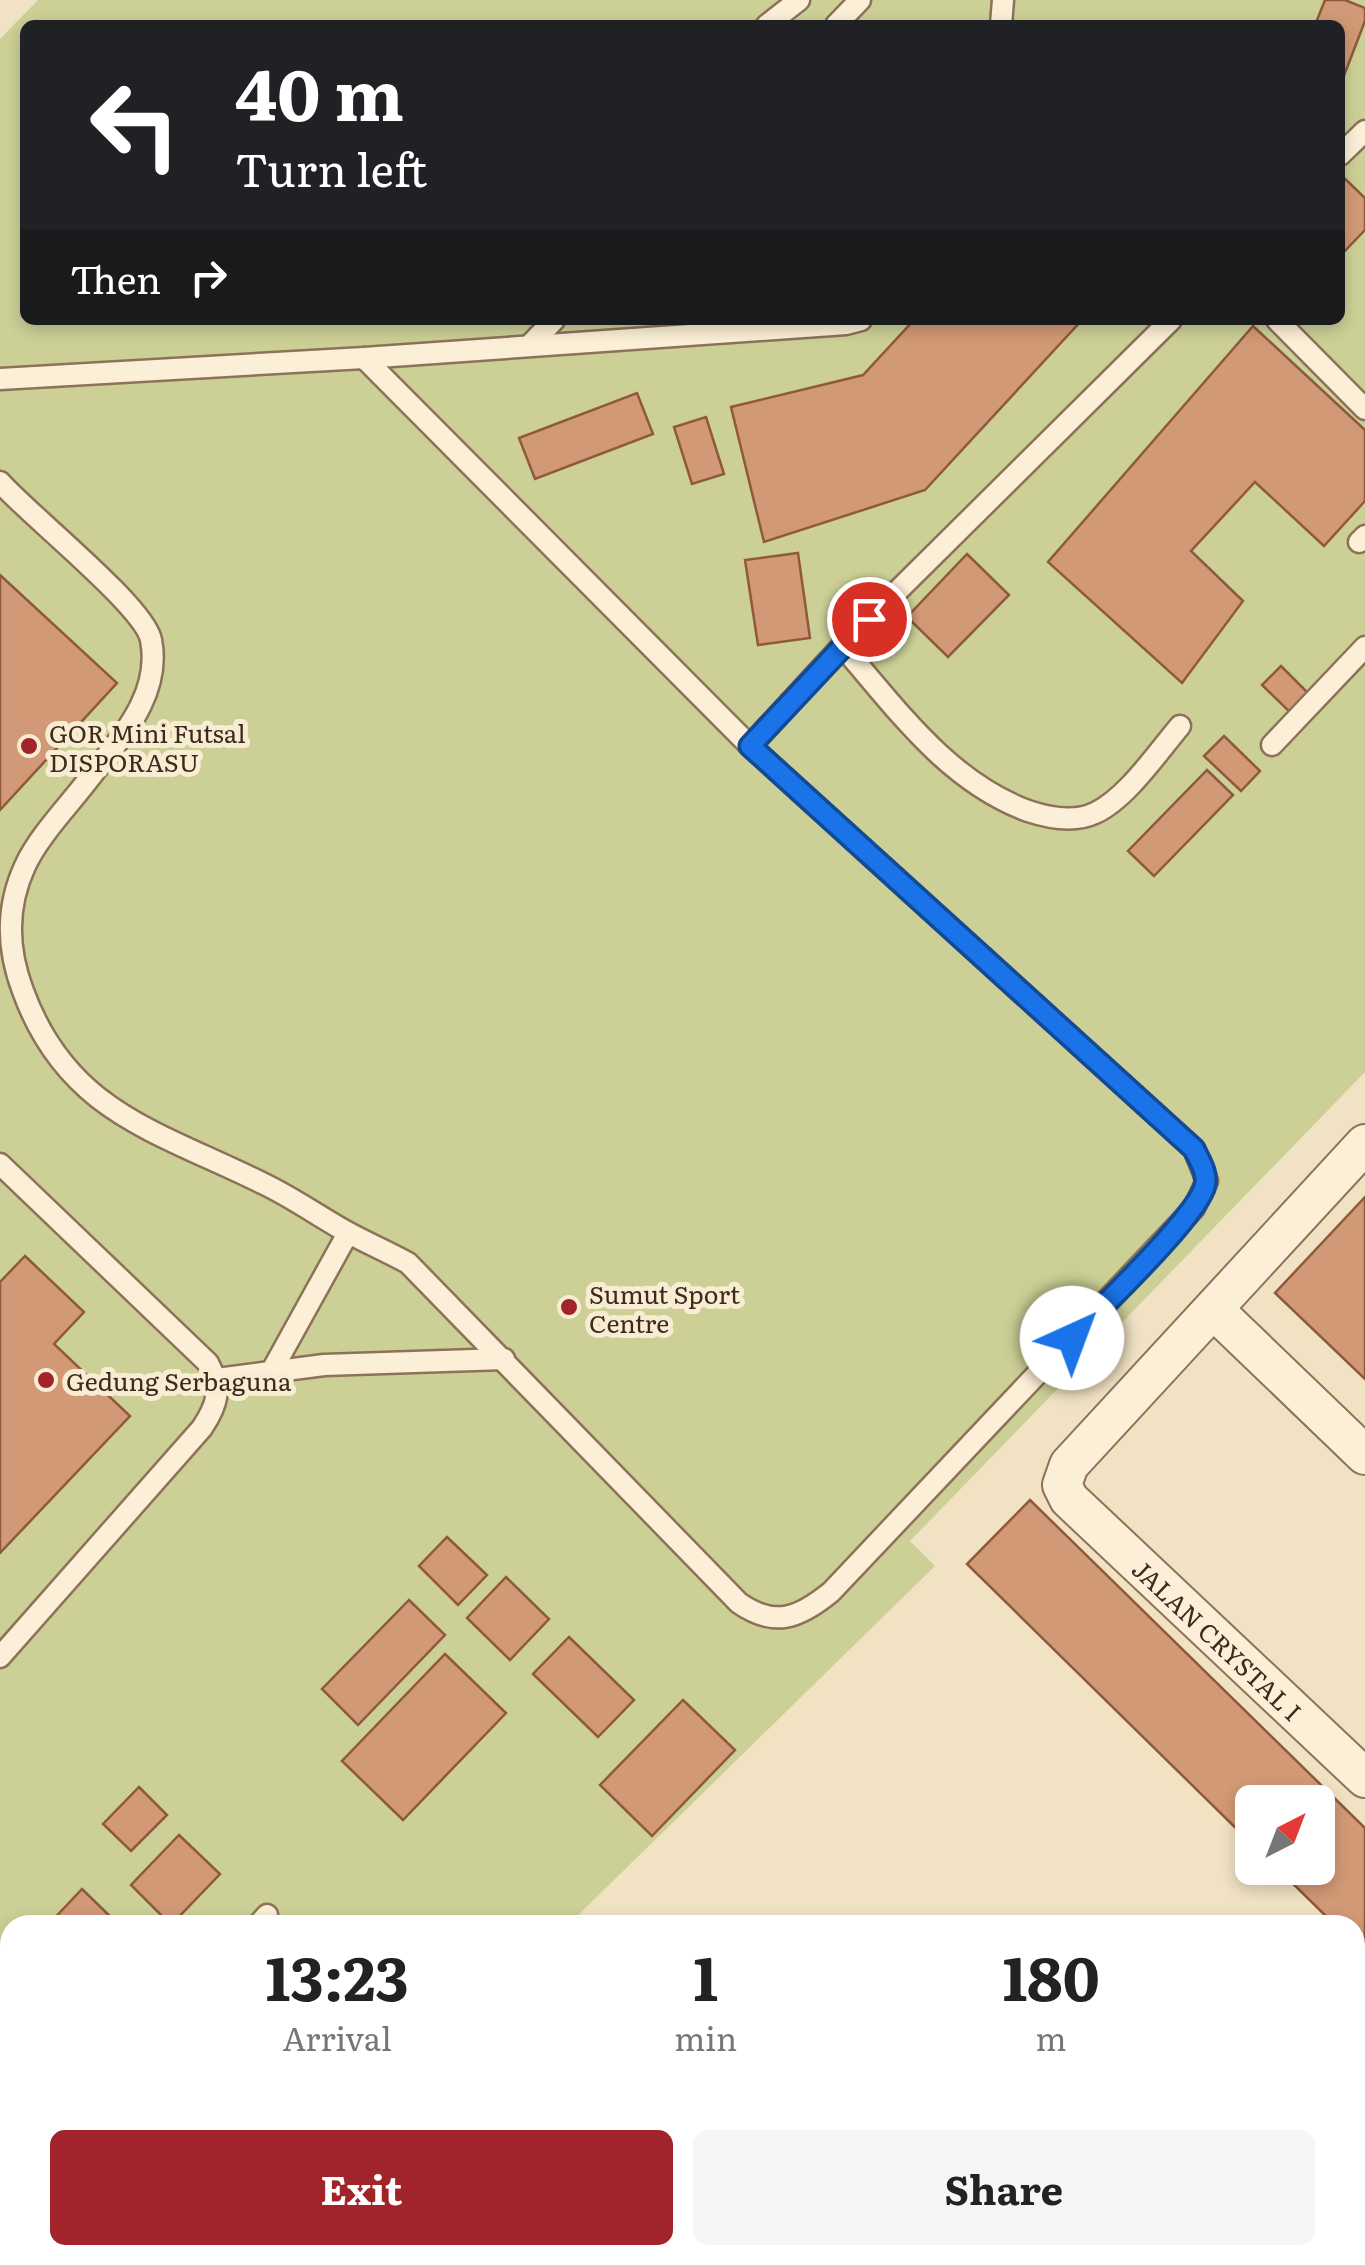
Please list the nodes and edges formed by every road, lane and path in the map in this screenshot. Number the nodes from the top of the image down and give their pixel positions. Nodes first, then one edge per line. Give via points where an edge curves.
1 (798, 0) edge
2 (860, 0) edge
3 (773, 20) edge
4 (841, 20) edge
5 (1365, 131) edge
6 (1345, 150) edge
7 (549, 325) edge
8 (832, 325) edge
9 (1166, 325) edge
10 (1282, 325) edge
11 (530, 346) junction
12 (364, 358) junction
13 (0, 378) edge
14 (1365, 409) edge
15 (0, 482) edge
16 (842, 646) junction
17 (1365, 647) edge
18 (1180, 726) dead end
19 (750, 746) junction
20 (1272, 746) dead end
21 (1365, 1144) edge
22 (0, 1164) edge
23 (348, 1233) junction
24 (1214, 1310) junction
25 (504, 1359) junction
26 (270, 1374) junction
27 (216, 1378) junction
28 (1365, 1455) edge
29 (0, 1656) edge
30 (1365, 1778) edge

1 - 3 lane
2 - 4 lane
5 - 6 lane
7 - 11 lane
8 - 11 lane
9 - 16 lane
10 - 14 lane
11 - 12 lane
12 - 13 lane
12 - 19 lane
15 - 23 lane via 125,601 151,638 149,692 26,864 12,906 9,934 31,1013 50,1050 113,1108
16 - 18 lane via 940,758 983,790 1048,818 1094,814 1118,798
16 - 19 lane
17 - 20 lane
19 - 25 lane via 1194,1149 1207,1182 1179,1224 831,1592 792,1618 755,1614 738,1603
21 - 24 street
22 - 27 lane via 208,1363
23 - 25 lane via 408,1263
23 - 26 lane
24 - 28 street
24 - 30 street, JALAN CRYSTAL I via 1069,1466 1062,1485 1069,1499
25 - 26 lane via 324,1365
26 - 27 lane
27 - 29 lane via 219,1398 202,1428

